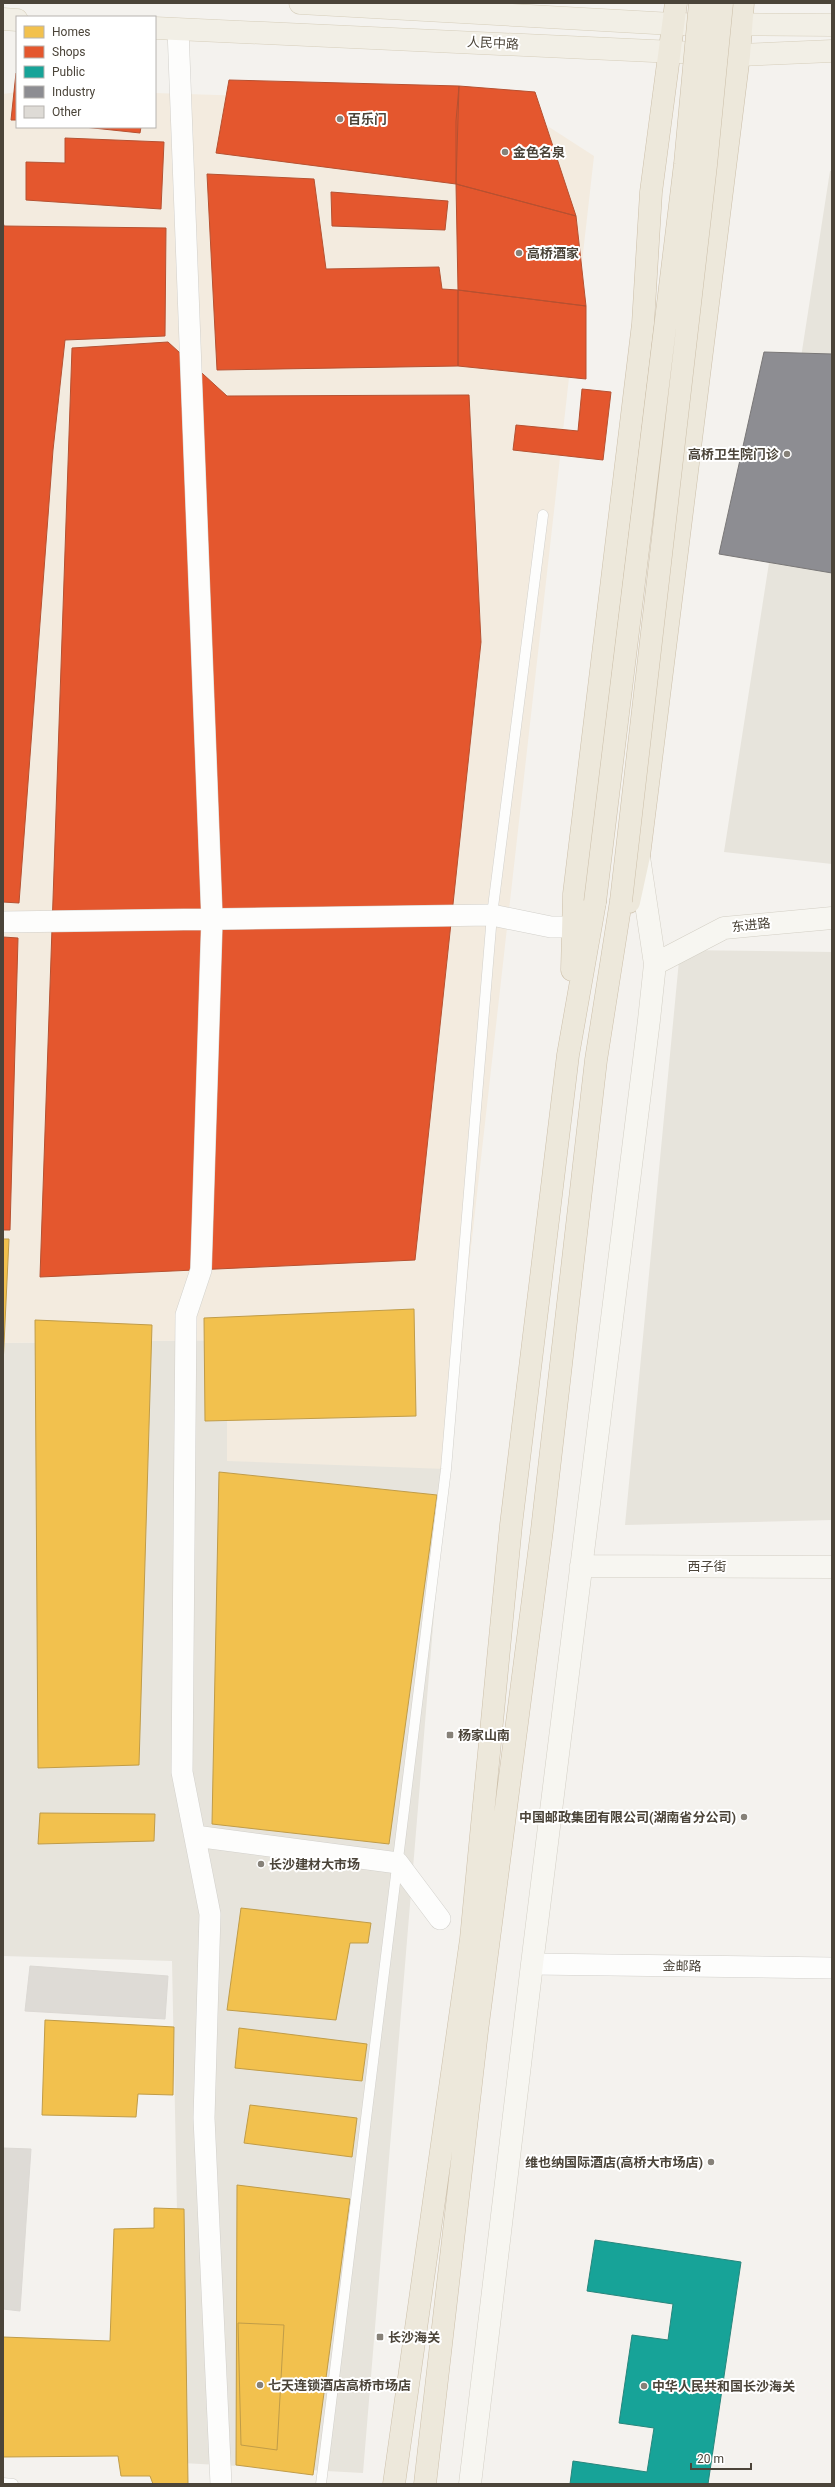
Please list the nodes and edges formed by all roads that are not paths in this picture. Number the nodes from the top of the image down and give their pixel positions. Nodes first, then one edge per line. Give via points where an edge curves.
1 (300, 3) edge
2 (676, 3) edge
3 (700, 3) edge
4 (722, 3) edge
5 (744, 3) edge
6 (3, 19) edge
7 (16, 20) edge
8 (674, 24) junction
9 (742, 25) junction
10 (832, 25) edge
11 (156, 28) edge
12 (178, 29) junction
13 (670, 51) junction
14 (832, 51) edge
15 (739, 55) junction
16 (543, 515) dead end
17 (639, 856) junction
18 (492, 915) junction
19 (832, 918) edge
20 (212, 919) junction
21 (3, 922) edge
22 (573, 928) junction
23 (655, 964) junction
24 (568, 1055) junction
25 (596, 1060) junction
26 (581, 1566) junction
27 (832, 1567) edge
28 (194, 1836) junction
29 (398, 1863) junction
30 (440, 1919) dead end
31 (532, 1964) junction
32 (832, 1968) edge
33 (3, 2483) edge
34 (13, 2484) edge
35 (221, 2484) edge
36 (321, 2484) edge
37 (394, 2484) edge
38 (425, 2484) edge
39 (470, 2484) edge

1 - 8 main road
2 - 8 highway
3 - 24 highway, bridge via 684,172 595,902
4 - 25 highway, bridge via 706,165 621,901
5 - 9 highway
6 - 7 main road
8 - 9 main road
8 - 13 highway
9 - 10 main road
9 - 15 highway
11 - 12 main road, 人民中路
12 - 13 main road, 人民中路
12 - 20 street
13 - 15 main road, 人民中路
13 - 22 highway via 651,192 643,324 574,894
14 - 15 main road, 人民中路
15 - 17 highway
16 - 18 lane
17 - 23 street
17 - 25 highway
18 - 20 street
18 - 22 street via 551,927
18 - 29 lane via 446,1469
19 - 23 street, 东进路 via 724,928
20 - 21 street
20 - 28 street via 201,1270 186,1314 182,1772
22 - 24 highway
23 - 26 street
24 - 37 highway via 511,1525 471,1939
25 - 38 highway via 542,1530 478,2031
26 - 27 street, 西子街
26 - 31 street
28 - 29 street
28 - 35 street via 210,1914 204,2118
29 - 30 street
29 - 36 lane
31 - 32 street, 金邮路
31 - 39 street
33 - 34 lane

